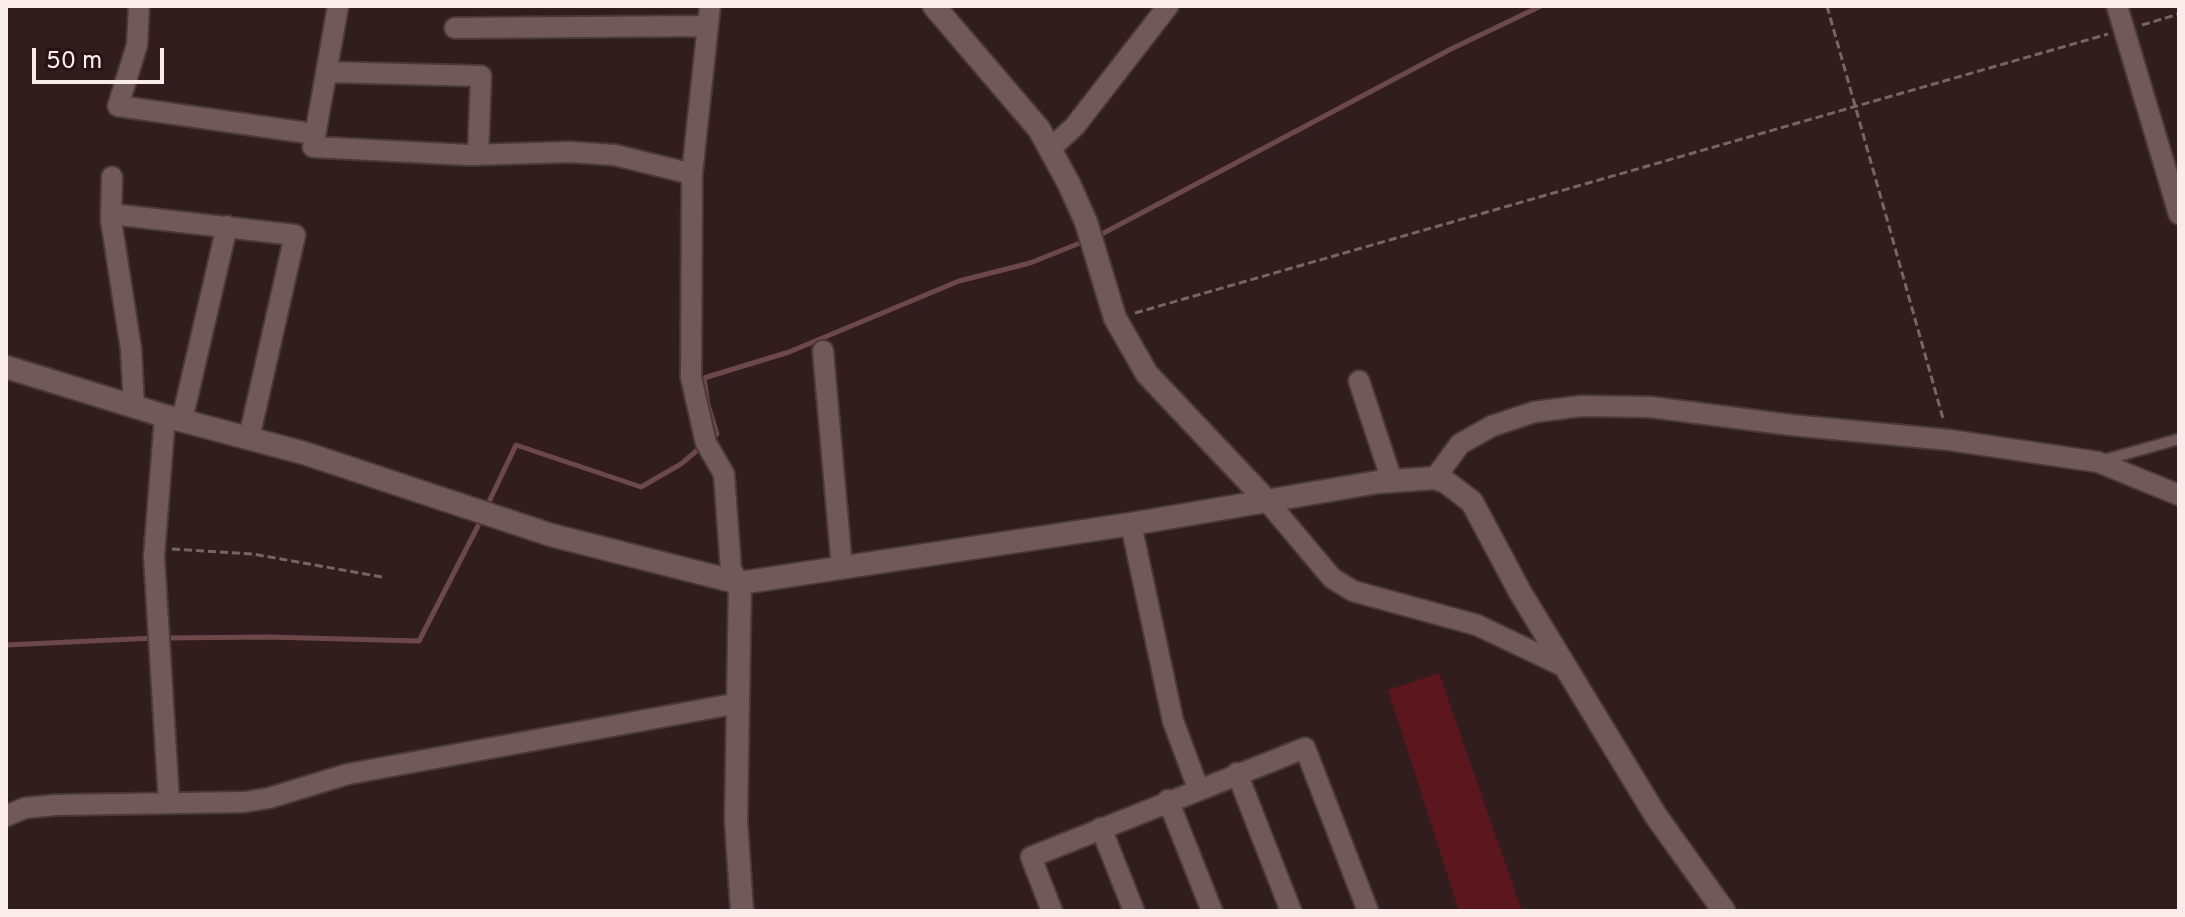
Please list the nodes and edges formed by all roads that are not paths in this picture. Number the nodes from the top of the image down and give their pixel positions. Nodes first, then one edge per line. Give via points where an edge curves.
1 (139, 6) edge
2 (338, 6) edge
3 (934, 6) edge
4 (1168, 6) edge
5 (2117, 6) edge
6 (708, 16) edge
7 (455, 28) dead end
8 (328, 72) junction
9 (315, 134) junction
10 (1050, 149) junction
11 (478, 155) junction
12 (692, 174) junction
13 (112, 177) dead end
14 (111, 214) junction
15 (2179, 214) edge
16 (227, 226) junction
17 (823, 351) dead end
18 (6, 367) edge
19 (1359, 381) dead end
20 (134, 407) junction
21 (174, 418) junction
22 (249, 438) junction
23 (2179, 439) edge
24 (2098, 462) junction
25 (1435, 478) junction
26 (1392, 481) junction
27 (2179, 495) edge
28 (1268, 502) junction
29 (1131, 524) junction
30 (842, 568) junction
31 (740, 583) junction
32 (1565, 667) junction
33 (739, 703) junction
34 (1237, 773) junction
35 (1198, 788) junction
36 (1168, 800) junction
37 (169, 802) junction
38 (6, 816) edge
39 (1101, 828) junction
40 (742, 911) edge
41 (1052, 911) edge
42 (1134, 911) edge
43 (1212, 911) edge
44 (1291, 911) edge
45 (1368, 911) edge
46 (1724, 911) edge

1 - 9 street via 137,45 118,106
2 - 8 street
3 - 10 street via 1039,129
4 - 10 street via 1075,126
5 - 15 street
6 - 7 street
6 - 12 street
8 - 9 street
8 - 11 street via 481,76
9 - 11 street via 313,147
10 - 28 street via 1086,222 1115,318 1147,374
11 - 12 street via 615,155
12 - 31 street via 691,377 706,443 724,474 731,570
13 - 14 street
14 - 16 street
14 - 20 street
16 - 21 street
16 - 22 street via 295,235
17 - 30 street
18 - 20 street
19 - 26 street
20 - 21 street
21 - 22 street
21 - 37 street via 155,548
22 - 31 street via 551,535
23 - 24 lane
24 - 25 street via 1650,407 1581,406 1534,412 1492,426 1460,444
24 - 27 street
25 - 26 street
25 - 32 street via 1472,502
26 - 28 street
28 - 29 street
28 - 32 street via 1332,578 1353,591 1477,625
29 - 30 street
29 - 35 street via 1173,721
30 - 31 street
31 - 33 street
32 - 46 street via 1656,816
33 - 37 street via 348,774 269,798
33 - 40 street via 736,820
34 - 35 street
34 - 44 street
34 - 45 street via 1305,748
35 - 36 street
36 - 39 street
36 - 43 street
37 - 38 street via 55,805
39 - 41 street via 1031,857
39 - 42 street

